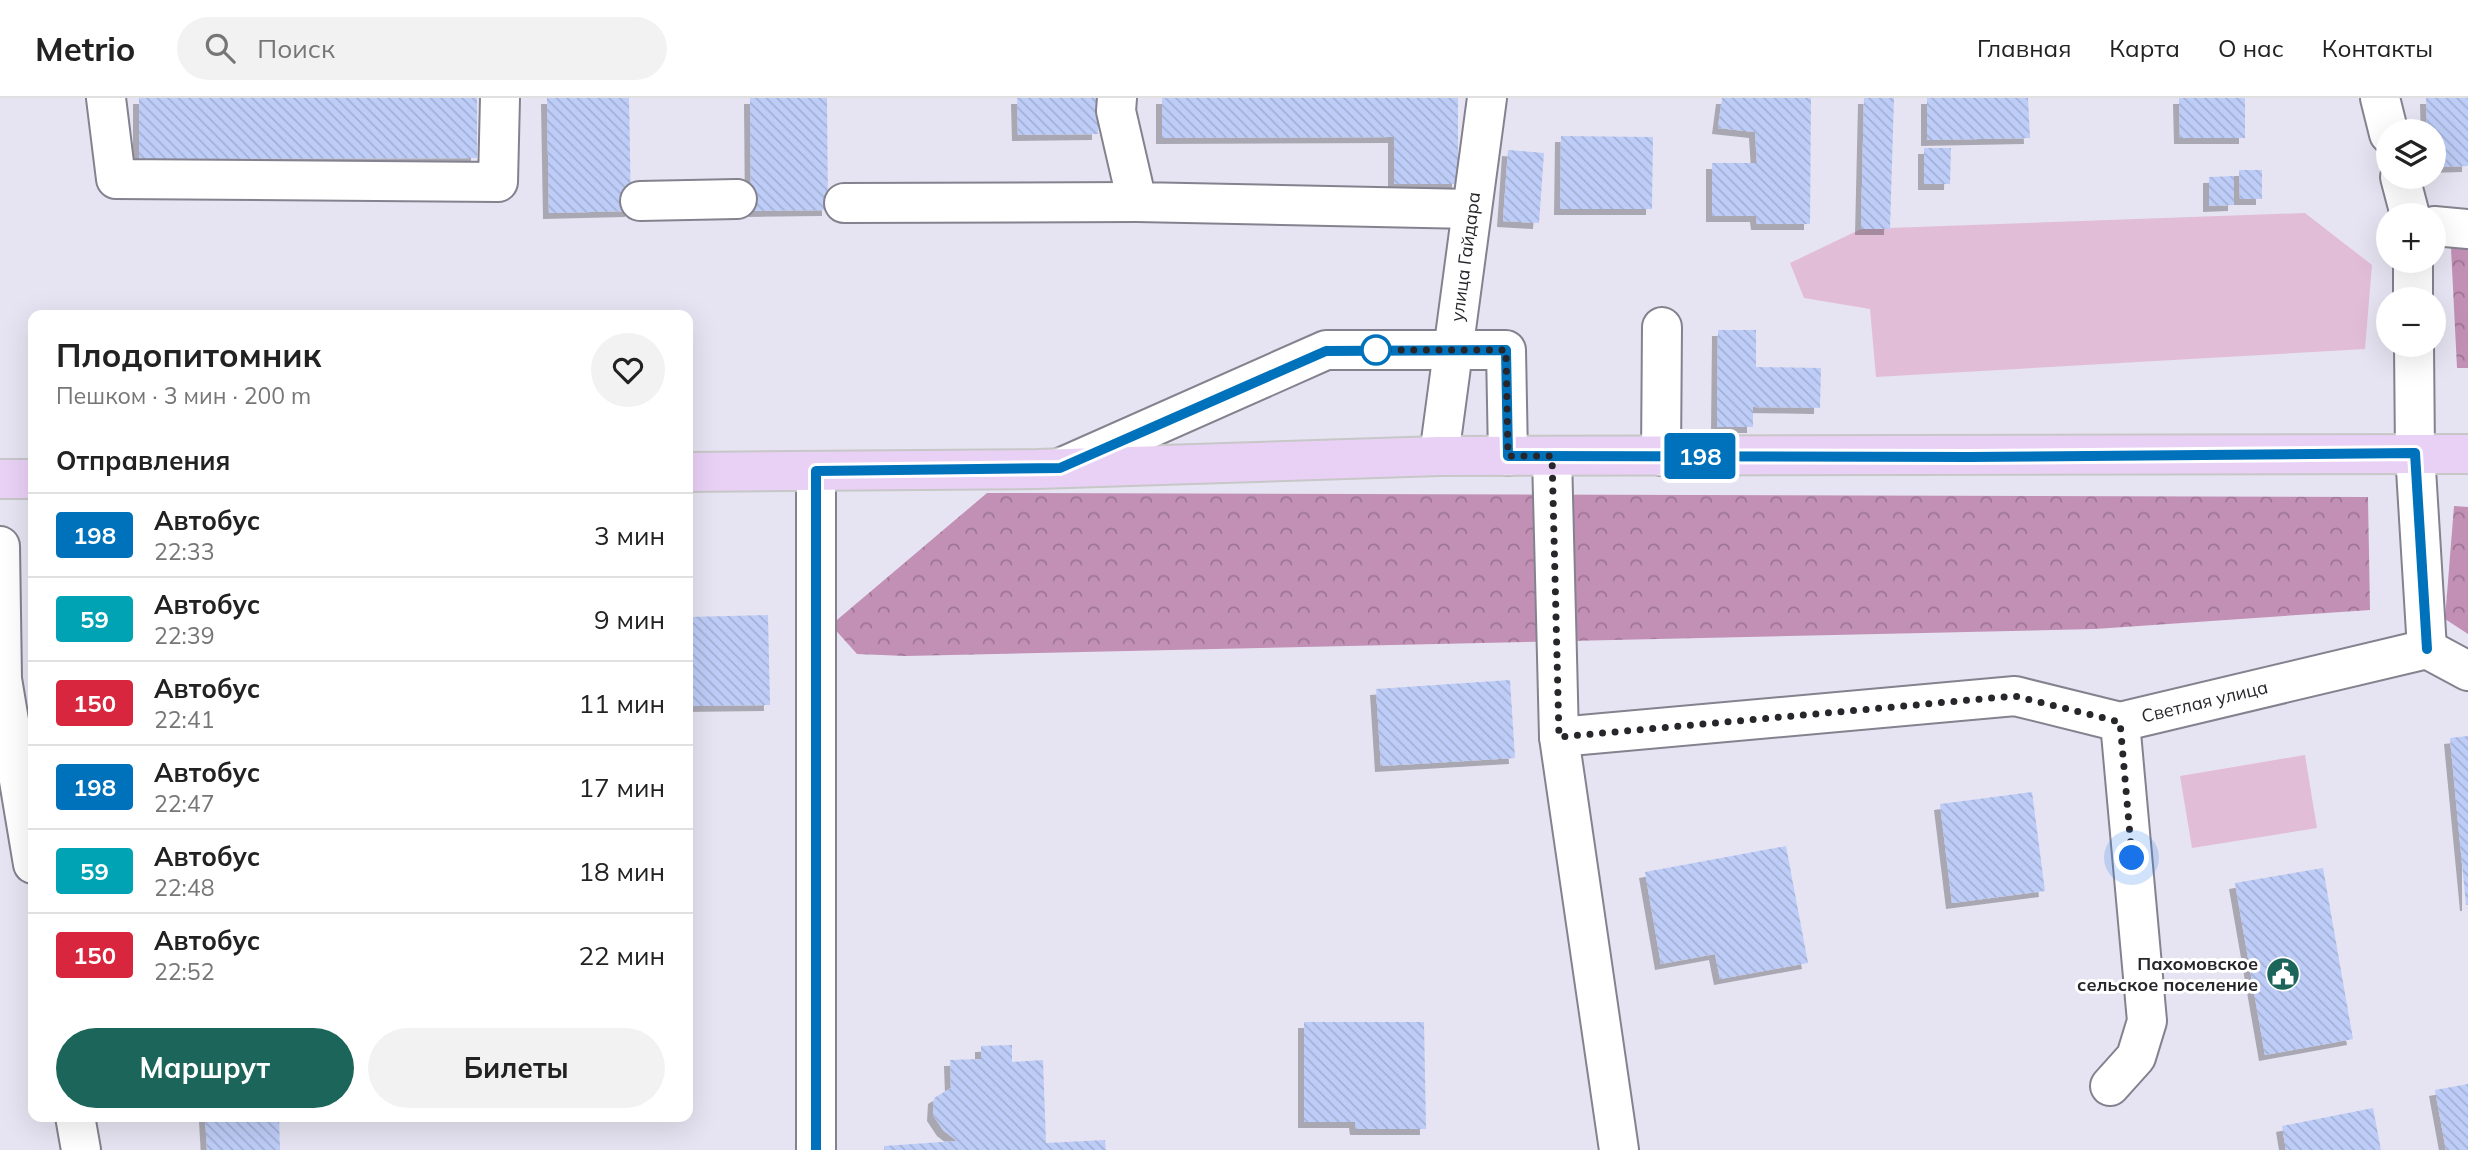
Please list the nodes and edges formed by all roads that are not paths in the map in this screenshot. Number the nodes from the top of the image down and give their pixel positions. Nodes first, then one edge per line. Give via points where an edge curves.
1 (106, 98) edge
2 (500, 98) edge
3 (1116, 98) edge
4 (1487, 98) edge
5 (2379, 98) edge
6 (2385, 119) edge
7 (737, 199) dead end
8 (640, 201) dead end
9 (1137, 202) junction
10 (844, 203) dead end
11 (1471, 209) junction
12 (2446, 227) edge
13 (2468, 229) edge
14 (1662, 327) dead end
15 (1453, 350) junction
16 (2414, 357) edge
17 (2415, 453) junction
18 (2468, 454) edge
19 (1439, 456) junction
20 (1508, 456) junction
21 (1552, 456) junction
22 (1661, 456) junction
23 (1060, 468) junction
24 (816, 471) junction
25 (693, 472) edge
26 (28, 479) edge
27 (0, 480) edge
28 (0, 546) edge
29 (2427, 649) junction
30 (2468, 671) edge
31 (2120, 722) junction
32 (1559, 737) junction
33 (28, 834) edge
34 (2110, 1086) dead end
35 (76, 1122) edge
36 (81, 1150) edge
37 (816, 1150) edge
38 (1619, 1150) edge

1 - 2 street via 116,179 484,182 498,182
3 - 9 street
4 - 11 street, улица Гайдара
5 - 6 street
7 - 8 street
9 - 10 street
9 - 11 street
11 - 15 street, улица Гайдара
12 - 13 street
14 - 22 street
15 - 19 street, улица Гайдара
15 - 20 street via 1506,350
15 - 23 street via 1326,351
16 - 17 street
17 - 18 main road
17 - 22 main road
17 - 29 street
19 - 20 main road
19 - 23 main road
20 - 21 main road
21 - 22 main road
21 - 32 street
23 - 24 main road
24 - 25 main road
24 - 37 street
26 - 27 main road
28 - 33 street via 2,679
29 - 30 street
29 - 31 street, Светлая улица
31 - 32 street, Светлая улица via 2015,696
31 - 34 street via 2147,1021 2136,1057
32 - 38 street
35 - 36 street

